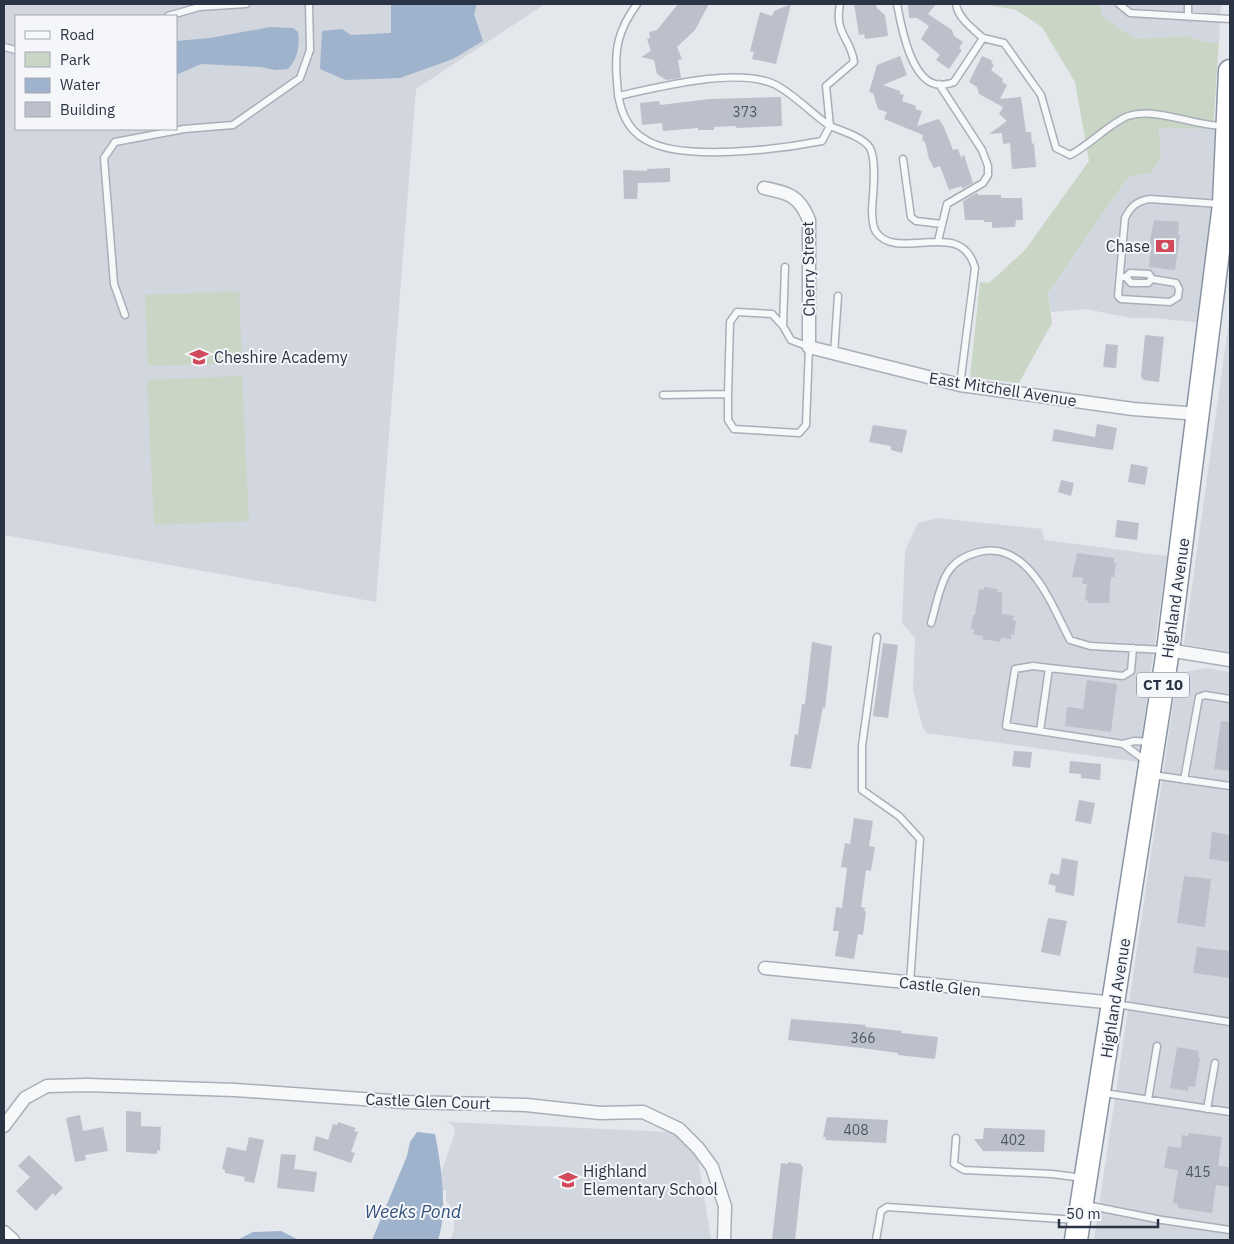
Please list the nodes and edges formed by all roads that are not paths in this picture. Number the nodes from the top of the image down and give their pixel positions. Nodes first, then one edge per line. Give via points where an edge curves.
1 (246, 4) edge
2 (309, 4) edge
3 (637, 4) edge
4 (840, 4) edge
5 (897, 4) edge
6 (956, 4) edge
7 (1119, 4) edge
8 (1188, 4) edge
9 (172, 15) edge
10 (1188, 17) junction
11 (1230, 19) edge
12 (983, 38) junction
13 (1230, 71) edge
14 (939, 84) junction
15 (618, 96) junction
16 (830, 126) junction
17 (1228, 126) junction
18 (903, 159) dead end
19 (764, 188) dead end
20 (1224, 204) junction
21 (942, 224) junction
22 (938, 241) junction
23 (785, 268) dead end
24 (1118, 276) junction
25 (838, 296) dead end
26 (124, 315) dead end
27 (783, 326) junction
28 (809, 347) junction
29 (834, 354) junction
30 (960, 385) junction
31 (663, 394) dead end
32 (728, 394) junction
33 (1199, 414) junction
34 (931, 623) dead end
35 (877, 637) dead end
36 (1133, 648) junction
37 (1168, 650) junction
38 (1230, 660) edge
39 (1049, 668) junction
40 (1230, 699) edge
41 (1040, 731) junction
42 (1154, 742) junction
43 (1123, 744) junction
44 (1150, 770) junction
45 (1184, 780) junction
46 (1230, 786) edge
47 (764, 968) dead end
48 (910, 983) junction
49 (1115, 1003) junction
50 (1230, 1022) edge
51 (1157, 1046) dead end
52 (1215, 1063) dead end
53 (1100, 1093) junction
54 (1148, 1100) junction
55 (1207, 1109) junction
56 (1230, 1112) edge
57 (4, 1126) edge
58 (956, 1138) dead end
59 (1086, 1178) junction
60 (1079, 1222) edge
61 (1230, 1230) edge
62 (4, 1232) edge
63 (13, 1240) edge
64 (724, 1240) edge
65 (876, 1240) edge

1 - 9 lane via 200,7
2 - 26 lane via 310,50 300,78 233,125 184,129 115,142 104,158 114,284
3 - 15 lane via 624,22 617,43
4 - 16 lane via 838,19 854,62 826,86
5 - 14 lane via 913,60 924,76
6 - 12 lane via 967,24
7 - 10 lane via 1130,13
8 - 10 lane
10 - 11 lane
12 - 14 lane via 954,82
12 - 17 lane via 1004,43 1041,95 1056,148 1070,155 1128,116 1159,114 1213,126
13 - 17 highway, Highland Avenue / CT 10
14 - 21 lane via 982,150 988,166 988,175 983,183 947,204
15 - 16 lane via 700,80 754,78 784,90
15 - 16 lane via 621,112 631,128 646,140 667,148 707,152 790,148 822,141
16 - 22 lane via 861,140 870,148 873,160 872,219 876,232 901,244
17 - 20 highway, Highland Avenue / CT 10
18 - 21 lane via 911,217 916,221
19 - 28 street, Cherry Street via 791,194 804,207 809,220
20 - 24 lane via 1150,199 1130,207 1125,218
20 - 33 highway, Highland Avenue / CT 10
21 - 22 lane
22 - 30 lane via 959,245 972,256 976,268
23 - 27 lane
24 - 24 lane via 1116,289 1121,299 1170,302 1178,297 1176,283 1152,279 1149,274
25 - 29 lane
27 - 28 lane via 790,340
27 - 32 lane via 772,314 737,312 730,322
28 - 29 street, East Mitchell Avenue
28 - 32 lane via 806,425 799,432 734,429 728,420
29 - 30 street, East Mitchell Avenue
30 - 33 street, East Mitchell Avenue via 1133,409
31 - 32 lane
33 - 37 highway, Highland Avenue / CT 10
34 - 36 lane via 947,573 957,562 985,550 998,551 1019,560 1037,577 1070,640 1090,646
35 - 48 lane via 862,746 862,790 899,816 920,839
36 - 37 lane
36 - 39 lane via 1131,671 1123,676
37 - 38 street
37 - 42 highway, Highland Avenue / CT 10
39 - 41 lane
39 - 41 lane via 1016,669 1006,726
40 - 45 lane via 1199,697
41 - 43 lane
42 - 43 lane
42 - 44 highway, Highland Avenue / CT 10
43 - 44 lane
44 - 45 lane
44 - 49 highway, Highland Avenue / CT 10
45 - 46 lane
47 - 48 street, Castle Glen
48 - 49 street, Castle Glen
49 - 50 lane
49 - 53 highway, Highland Avenue / CT 10
51 - 54 lane
52 - 55 lane
53 - 54 lane
53 - 59 highway, Highland Avenue / CT 10
54 - 55 lane
55 - 56 lane
57 - 64 street, Castle Glen Court via 25,1098 47,1086 86,1085 526,1105 600,1113 643,1112 679,1129 712,1167 725,1206
58 - 59 lane via 954,1164 964,1170
59 - 60 highway, Highland Avenue / CT 10
60 - 61 lane via 1162,1220
60 - 65 lane via 887,1207 881,1211
62 - 63 street

